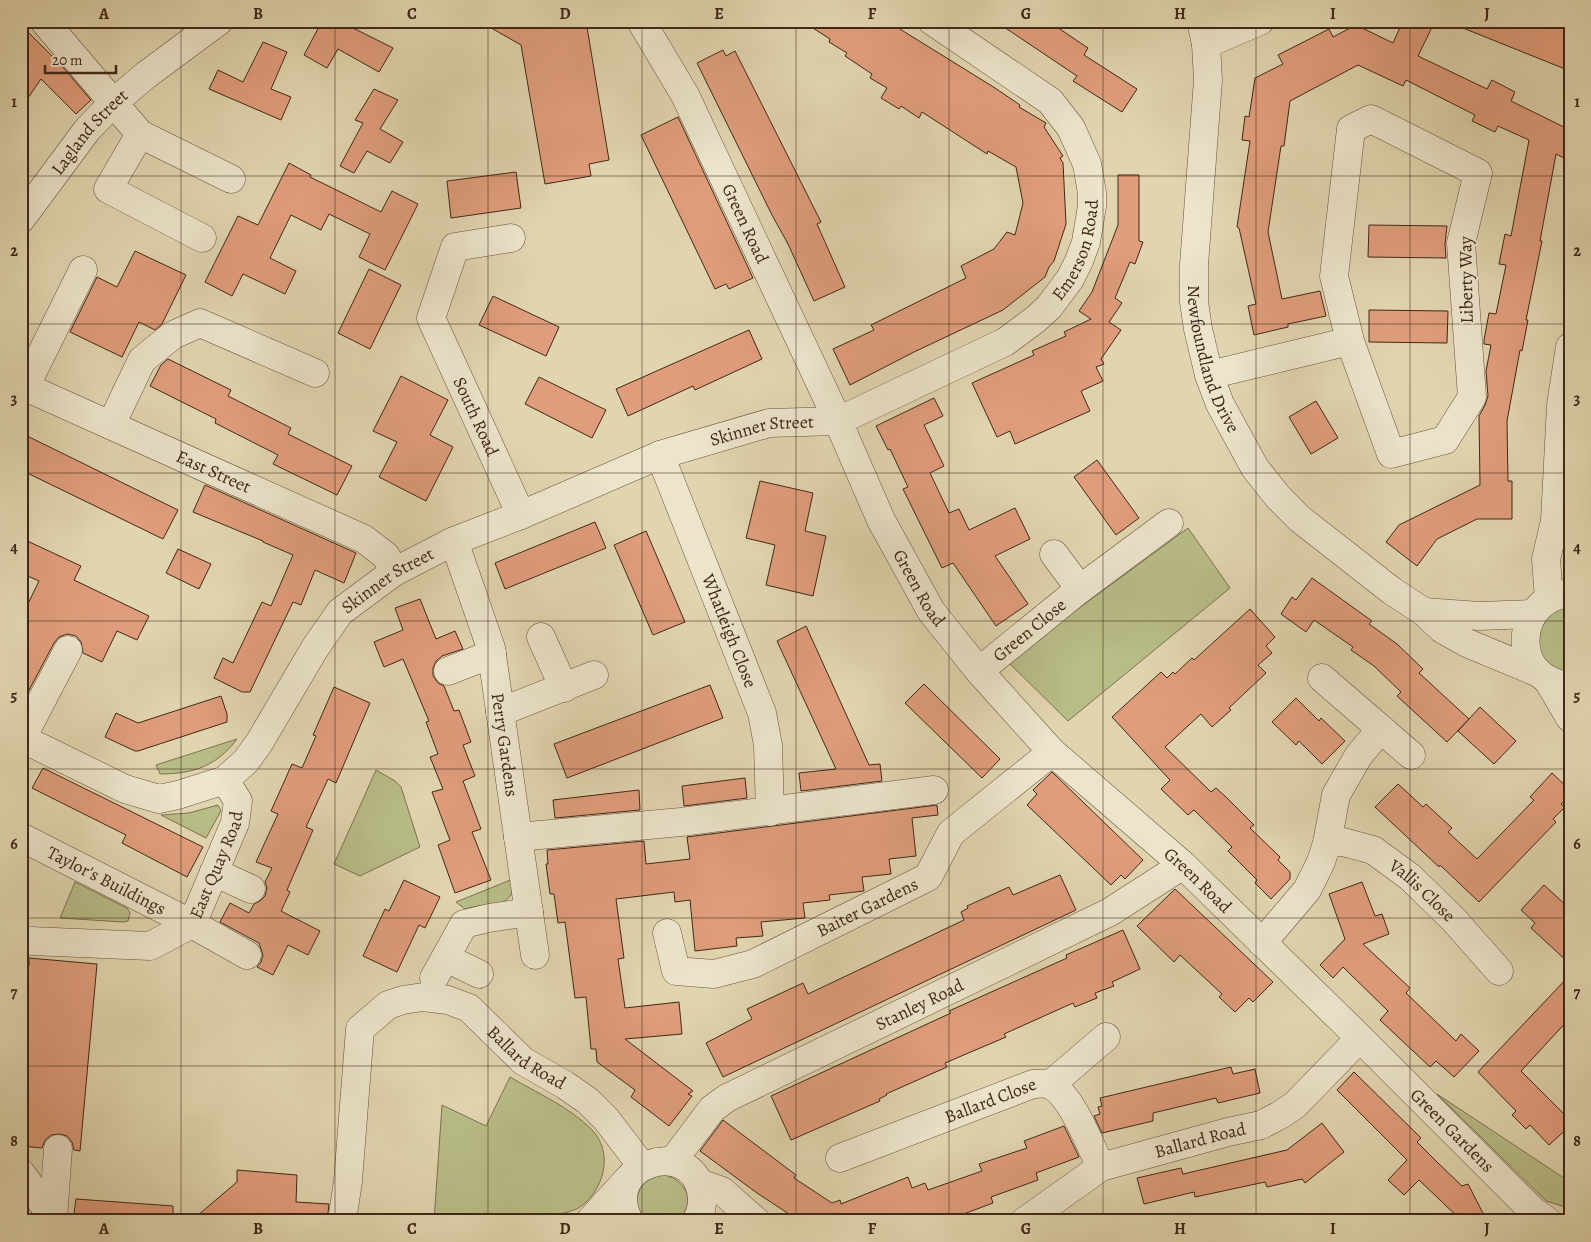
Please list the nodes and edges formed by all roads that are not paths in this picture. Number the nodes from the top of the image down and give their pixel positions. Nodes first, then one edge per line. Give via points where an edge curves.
1 (44, 21) edge
2 (220, 21) edge
3 (641, 21) edge
4 (932, 21) edge
5 (1260, 21) edge
6 (1203, 32) edge
7 (112, 103) junction
8 (140, 134) junction
9 (230, 179) dead end
10 (21, 218) edge
11 (202, 238) dead end
12 (511, 238) dead end
13 (83, 270) dead end
14 (1350, 341) junction
15 (1570, 347) edge
16 (315, 373) dead end
17 (1209, 375) junction
18 (23, 386) edge
19 (838, 421) junction
20 (110, 425) junction
21 (660, 455) junction
22 (521, 515) junction
23 (1555, 521) junction
24 (1169, 523) dead end
25 (454, 541) junction
26 (1570, 547) edge
27 (1054, 554) dead end
28 (394, 572) junction
29 (1080, 588) junction
30 (1551, 602) edge
31 (1424, 612) junction
32 (541, 638) dead end
33 (68, 650) dead end
34 (492, 654) junction
35 (980, 670) junction
36 (448, 671) dead end
37 (594, 675) dead end
38 (1322, 678) dead end
39 (1552, 680) edge
40 (564, 688) junction
41 (500, 712) junction
42 (1570, 718) edge
43 (1382, 729) junction
44 (22, 738) edge
45 (1052, 752) junction
46 (1411, 755) dead end
47 (225, 780) junction
48 (934, 790) dead end
49 (770, 812) junction
50 (21, 837) edge
51 (518, 837) junction
52 (1327, 843) junction
53 (1183, 865) junction
54 (214, 872) junction
55 (251, 889) dead end
56 (529, 912) junction
57 (192, 924) junction
58 (667, 933) dead end
59 (21, 943) edge
60 (1262, 943) junction
61 (247, 955) dead end
62 (535, 955) dead end
63 (1499, 971) dead end
64 (480, 974) dead end
65 (1106, 1037) dead end
66 (1360, 1038) junction
67 (1050, 1085) junction
68 (58, 1149) dead end
69 (840, 1158) dead end
70 (672, 1162) junction
71 (1101, 1167) junction
72 (636, 1172) junction
73 (21, 1173) edge
74 (699, 1184) junction
75 (53, 1219) edge
76 (697, 1219) edge
77 (342, 1221) edge
78 (590, 1221) edge
79 (629, 1221) edge
80 (743, 1221) edge
81 (756, 1221) edge
82 (1025, 1221) edge
83 (1547, 1221) edge

1 - 7 street
2 - 7 street, Lagland Street
3 - 19 street, Green Road via 685,95
4 - 19 street, Emerson Road via 1040,93 1060,112 1087,164 1092,206 1086,242 1061,292 1022,330 1004,342
5 - 6 street
6 - 17 street, Newfoundland Drive via 1208,80 1194,302
7 - 8 street
7 - 10 street, Lagland Street via 86,130
8 - 9 street
8 - 11 street via 108,188
12 - 22 street, South Road via 456,247 431,318
13 - 18 street
14 - 14 street, Liberty Way via 1334,276 1351,129 1371,119 1478,173 1461,243 1472,398 1445,440 1391,454
14 - 17 street
15 - 23 street via 1561,405
16 - 20 street via 200,324 173,335 142,360
17 - 31 street, Newfoundland Drive via 1238,438 1255,468 1278,497 1353,561
18 - 20 street, East Street
19 - 21 street, Skinner Street via 769,423
19 - 35 street, Green Road via 881,520 931,611
20 - 28 street, East Street via 364,539 386,556
21 - 22 street, Skinner Street
21 - 49 street, Whatleigh Close via 762,713 768,745
22 - 25 street, Skinner Street
23 - 26 street
23 - 30 street via 1546,560
24 - 29 street, Green Close
25 - 28 street, Skinner Street
25 - 34 street, Perry Gardens
27 - 29 street, Green Close
28 - 47 street, Skinner Street via 340,612 259,743 246,761
29 - 35 street, Green Close
30 - 31 street, Newfoundland Drive via 1478,616
30 - 39 street via 1528,623 1525,644 1528,655
31 - 39 street, Newfoundland Drive via 1442,629 1467,643
32 - 40 street
33 - 44 street
34 - 36 street
34 - 41 street, Perry Gardens
35 - 45 street, Green Road
37 - 40 street
38 - 43 street
39 - 42 street
40 - 41 street
41 - 51 street, Perry Gardens
43 - 46 street
43 - 52 street via 1359,755 1336,795
44 - 47 street, Skinner Street via 125,789 159,799
45 - 53 street, Green Road
45 - 58 street, Baiter Gardens via 951,833 928,878 753,964 714,974 676,971
47 - 54 street, East Quay Road via 238,801 235,823
48 - 49 street
49 - 51 street
50 - 57 street, Taylor's Buildings
51 - 56 street, Perry Gardens
52 - 60 street via 1307,890
52 - 63 street, Vallis Close via 1343,842 1373,850 1454,920
53 - 60 street, Green Road
53 - 70 street, Stanley Road via 1110,912 727,1098 712,1109
54 - 55 street
54 - 57 street, East Quay Road
56 - 62 street, Perry Gardens
56 - 64 street via 464,924 440,968
57 - 59 street, East Quay Road via 150,946
57 - 61 street, Taylor's Buildings
60 - 66 street, Green Road
65 - 67 street
66 - 71 street, Ballard Road via 1295,1105 1280,1116 1261,1125
66 - 83 street, Green Gardens
67 - 69 street, Ballard Close via 1032,1084
67 - 71 street, Ballard Close via 1070,1103
68 - 75 street
70 - 72 street via 652,1162
70 - 74 street via 690,1172
71 - 82 street, Ballard Road
72 - 77 street, Ballard Road via 606,1119 588,1101 523,1060 469,1008 448,1000 423,997 388,1005 360,1029
72 - 78 street
72 - 79 street via 624,1189 622,1201
73 - 75 street
74 - 76 street via 702,1201
74 - 81 street via 722,1192
76 - 80 street via 727,1216

